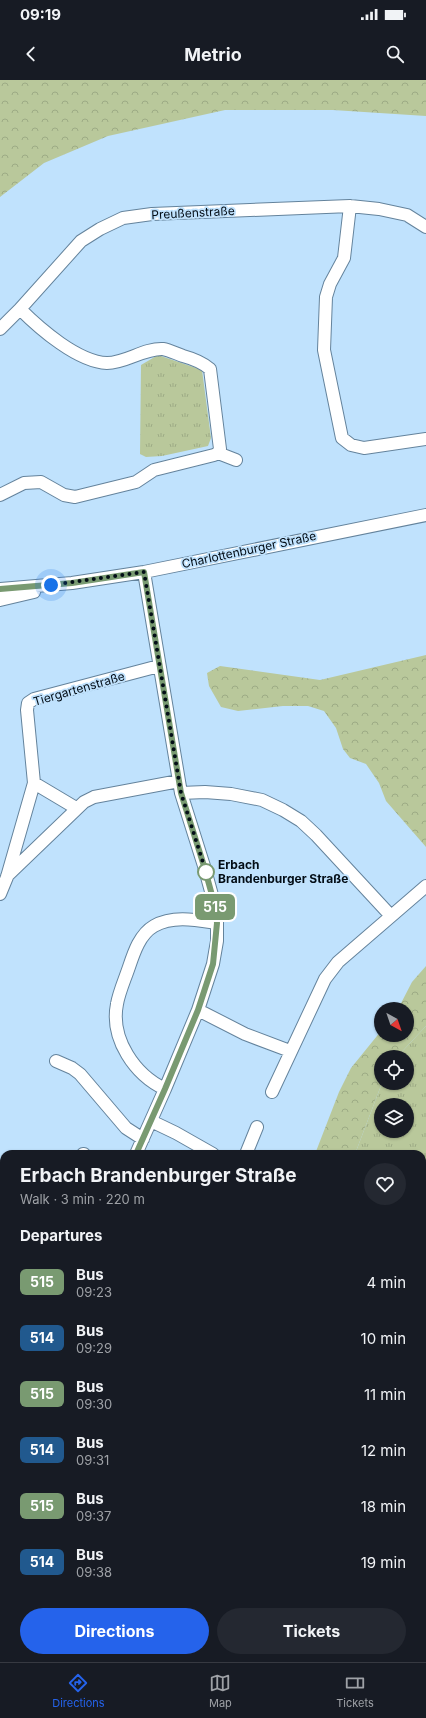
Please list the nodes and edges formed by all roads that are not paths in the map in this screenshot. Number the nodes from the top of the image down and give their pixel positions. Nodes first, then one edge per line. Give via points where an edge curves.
1 (350, 206) junction
2 (426, 227) edge
3 (20, 309) junction
4 (0, 329) edge
5 (426, 439) edge
6 (218, 453) junction
7 (236, 460) dead end
8 (0, 495) edge
9 (426, 515) edge
10 (144, 572) junction
11 (72, 583) junction
12 (0, 589) edge
13 (0, 600) edge
14 (159, 666) junction
15 (34, 783) junction
16 (180, 787) junction
17 (76, 808) junction
18 (7, 877) junction
19 (426, 886) edge
20 (0, 894) edge
21 (391, 916) junction
22 (217, 923) junction
23 (198, 1010) junction
24 (290, 1051) junction
25 (56, 1061) dead end
26 (165, 1089) junction
27 (272, 1092) dead end
28 (151, 1121) junction
29 (257, 1126) dead end
30 (143, 1139) junction
31 (138, 1150) edge
32 (206, 1150) edge
33 (248, 1150) edge

1 - 2 street, Preußenstraße via 407,215
1 - 3 street, Preußenstraße via 152,214 123,218 81,241
1 - 5 street via 344,258 326,297 324,350 342,438 351,445 364,448
3 - 4 street, Preußenstraße
3 - 6 street via 51,337 90,359 106,363 164,349 203,362 210,369 220,448
6 - 7 street
6 - 8 street via 154,470 136,482 75,497 64,496 41,482 24,483
9 - 10 street, Charlottenburger Straße
10 - 11 street, Charlottenburger Straße
10 - 14 street
11 - 12 street, Charlottenburger Straße
11 - 13 street, Charlottenburger Straße
14 - 15 street, Tiergartenstraße via 34,699 28,703
14 - 16 street
15 - 17 street
15 - 18 street, Tiergartenstraße
16 - 17 street, Tiergartenstraße via 94,797
16 - 21 street, Tiergartenstraße via 262,800 301,821
16 - 22 street via 215,906
17 - 18 street, Tiergartenstraße
18 - 20 street, Tiergartenstraße
19 - 21 street
21 - 24 street via 338,962 325,979
22 - 23 street via 213,964
22 - 26 street via 167,920 153,926 141,938 134,951 117,1005 119,1037 127,1053 144,1076
23 - 24 street via 245,1034
23 - 26 street
24 - 27 street
25 - 30 street via 80,1074 126,1128
26 - 28 street
28 - 30 street
28 - 32 street
29 - 33 street
30 - 31 street

